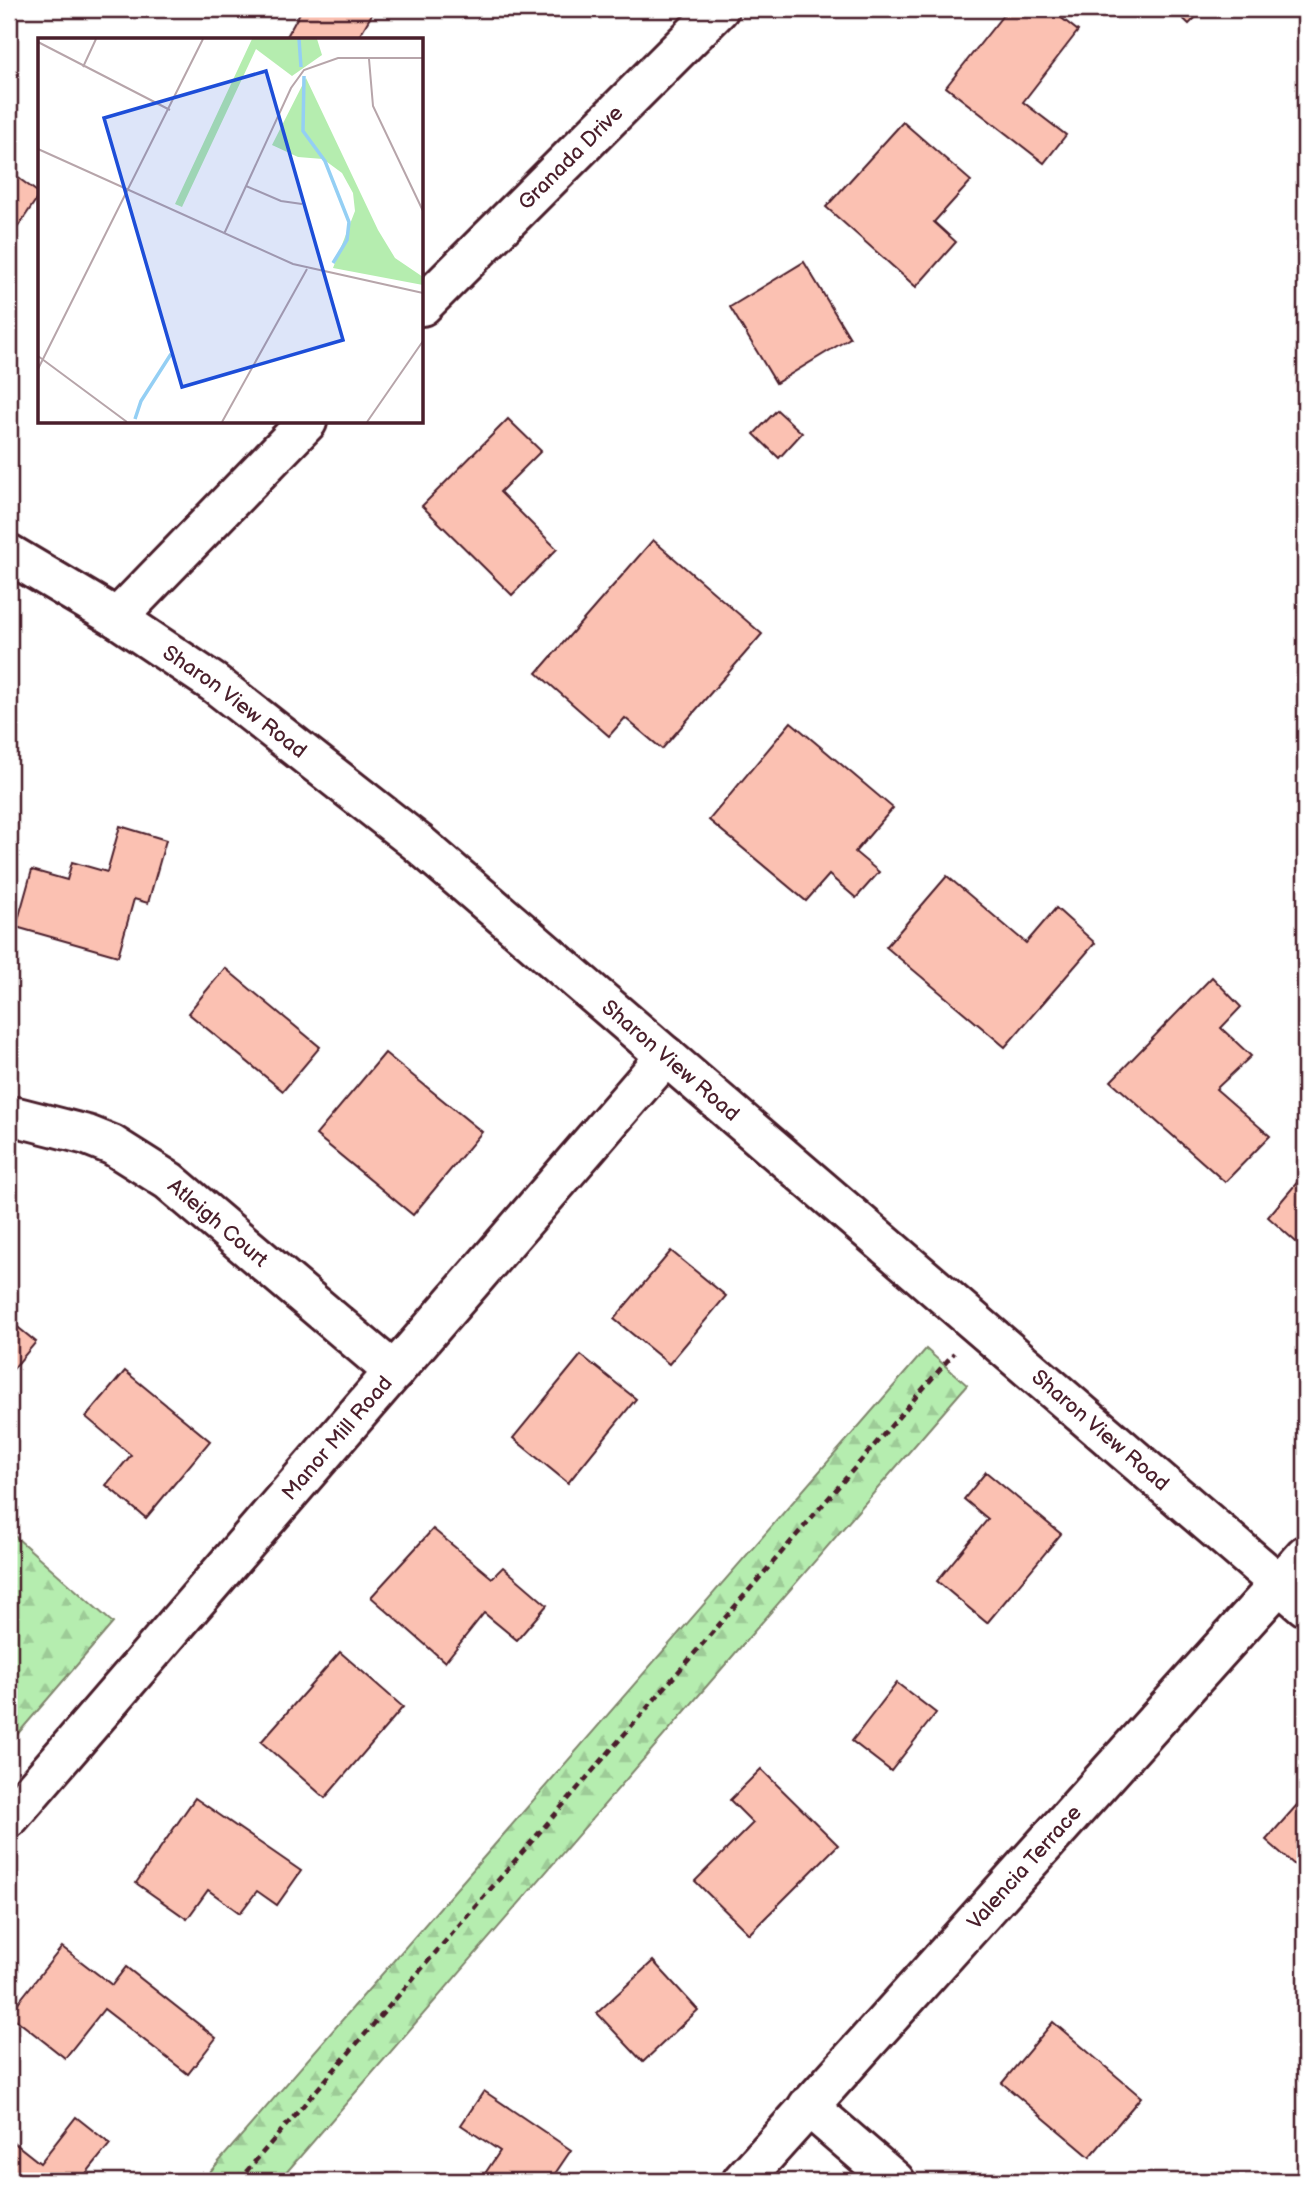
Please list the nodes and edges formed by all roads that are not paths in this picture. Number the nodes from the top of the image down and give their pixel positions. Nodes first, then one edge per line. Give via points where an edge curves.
1 (719, 9) edge
2 (424, 304) edge
3 (305, 424) edge
4 (9, 554) edge
5 (117, 618) junction
6 (666, 1056) junction
7 (17, 1118) dead end
8 (394, 1372) junction
9 (1305, 1555) edge
10 (1292, 1594) edge
11 (9, 1818) edge
12 (808, 2106) junction
13 (743, 2181) edge
14 (895, 2181) edge

1 - 2 street, Granada Drive
3 - 5 street
4 - 5 street, Sharon View Road
5 - 6 street, Sharon View Road via 277,730 417,842
6 - 8 street, Manor Mill Road
6 - 10 street, Sharon View Road
7 - 8 street, Atleigh Court via 112,1145 169,1181
8 - 11 street, Manor Mill Road
9 - 10 street, Valencia Terrace
10 - 12 street, Valencia Terrace
12 - 13 street, Valencia Terrace
12 - 14 street

